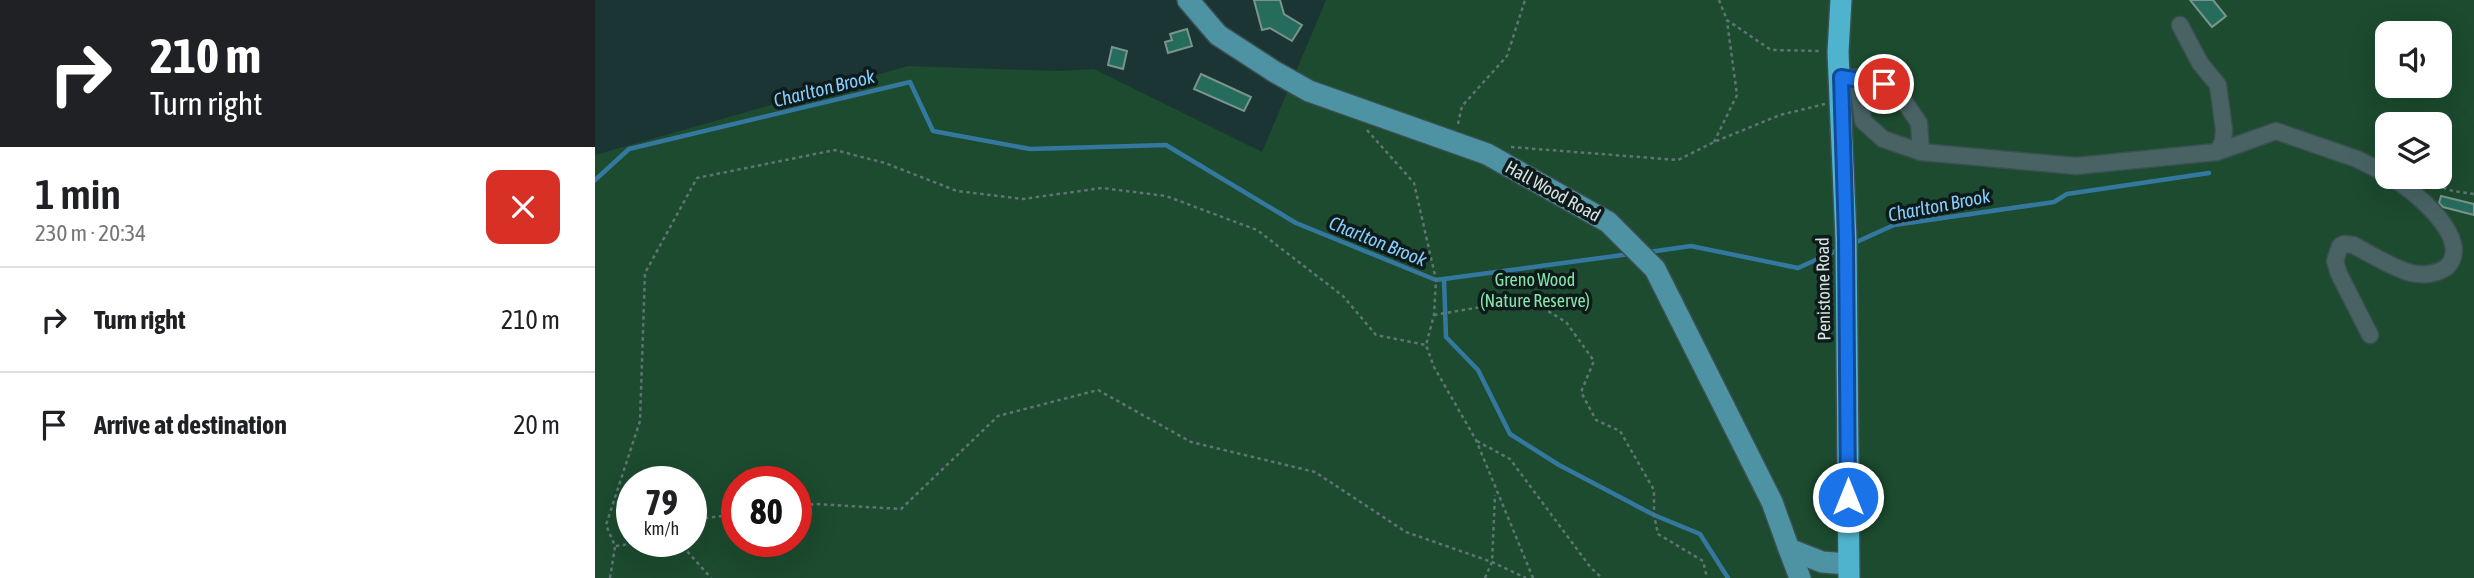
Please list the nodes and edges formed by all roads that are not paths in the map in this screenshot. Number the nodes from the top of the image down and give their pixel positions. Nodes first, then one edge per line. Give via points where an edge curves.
1 (1188, 0) edge
2 (1842, 0) edge
3 (2180, 25) dead end
4 (1849, 78) junction
5 (1921, 152) junction
6 (2217, 152) junction
7 (2375, 169) edge
8 (2411, 189) edge
9 (2370, 335) dead end
10 (1789, 549) junction
11 (1848, 571) edge
12 (1800, 578) edge

1 - 10 main road, Hall Wood Road via 1218,35 1309,91 1487,154 1608,222 1655,269 1772,502
2 - 4 highway, Penistone Road via 1838,52
3 - 6 lane via 2218,85 2224,130
4 - 5 lane via 1863,121 1882,139
4 - 5 lane via 1884,84 1903,101 1919,123
4 - 11 highway, Penistone Road via 1841,99
5 - 6 lane via 2076,166
6 - 7 lane via 2276,131
8 - 9 lane via 2453,229 2459,243 2457,255 2448,266 2425,275 2353,245 2340,246 2335,261 2339,274
10 - 11 main road
10 - 12 main road, Hall Wood Road

